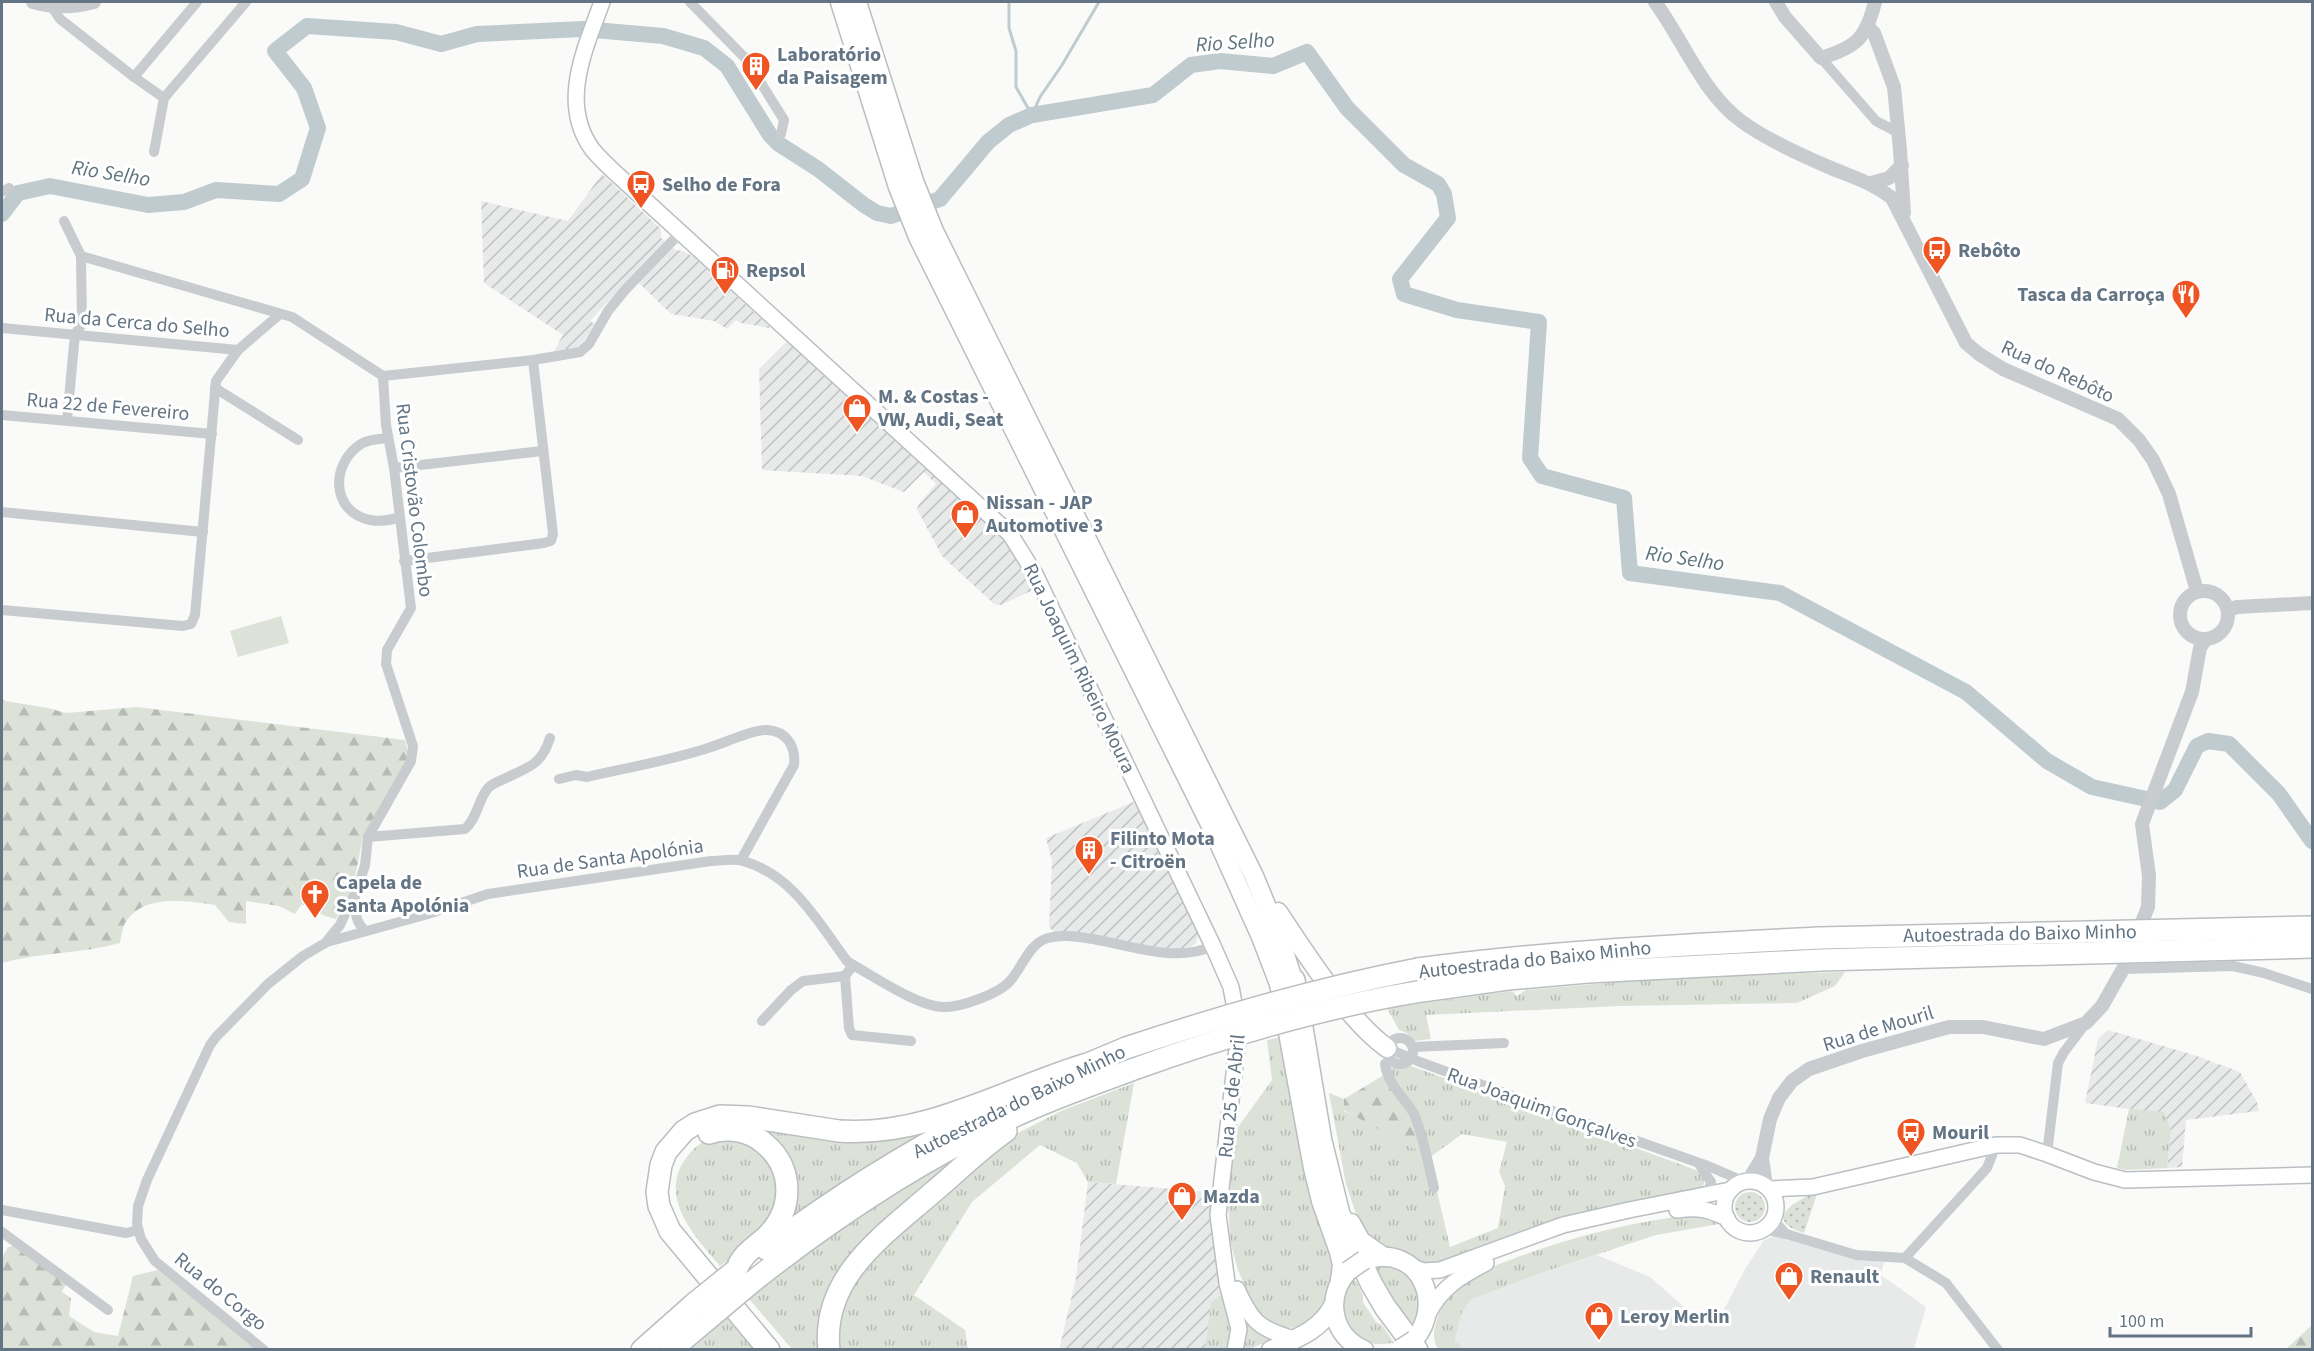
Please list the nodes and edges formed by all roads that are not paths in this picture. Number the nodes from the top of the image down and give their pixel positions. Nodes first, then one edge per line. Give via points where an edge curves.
1 (33, 2) edge
2 (94, 2) edge
3 (197, 2) edge
4 (246, 2) edge
5 (690, 2) edge
6 (840, 2) edge
7 (857, 2) edge
8 (1655, 2) edge
9 (1776, 2) edge
10 (1875, 2) edge
11 (601, 3) edge
12 (52, 7) junction
13 (1868, 27) junction
14 (1821, 58) junction
15 (134, 77) junction
16 (164, 98) junction
17 (1899, 133) junction
18 (781, 134) dead end
19 (154, 152) dead end
20 (1902, 165) junction
21 (1871, 183) junction
22 (906, 184) junction
23 (1892, 198) junction
24 (64, 221) dead end
25 (1905, 222) junction
26 (681, 232) junction
27 (926, 234) junction
28 (81, 256) junction
29 (280, 314) junction
30 (2, 328) edge
31 (75, 334) junction
32 (238, 350) junction
33 (533, 360) junction
34 (382, 376) junction
35 (215, 388) junction
36 (2, 415) edge
37 (68, 420) junction
38 (212, 434) junction
39 (388, 438) junction
40 (298, 440) dead end
41 (542, 451) junction
42 (394, 468) junction
43 (2, 512) edge
44 (399, 518) junction
45 (203, 532) junction
46 (404, 561) junction
47 (2197, 591) junction
48 (2313, 603) edge
49 (2, 610) edge
50 (2228, 610) junction
51 (2205, 640) junction
52 (550, 738) dead end
53 (559, 779) dead end
54 (368, 837) junction
55 (741, 860) junction
56 (1254, 876) junction
57 (354, 895) junction
58 (2313, 927) edge
59 (366, 930) junction
60 (349, 936) junction
61 (327, 942) junction
62 (1211, 942) junction
63 (2313, 947) edge
64 (853, 965) junction
65 (2123, 969) junction
66 (844, 976) junction
67 (1286, 982) junction
68 (2313, 988) edge
69 (762, 1021) dead end
70 (2086, 1023) junction
71 (911, 1041) dead end
72 (1504, 1043) dead end
73 (1412, 1052) junction
74 (1389, 1054) junction
75 (1084, 1065) junction
76 (1109, 1078) junction
77 (1996, 1145) junction
78 (2047, 1154) junction
79 (1761, 1158) junction
80 (1698, 1164) junction
81 (2313, 1175) edge
82 (1745, 1181) junction
83 (1813, 1187) junction
84 (1434, 1188) dead end
85 (1768, 1188) junction
86 (1730, 1190) junction
87 (1707, 1196) junction
88 (2, 1210) edge
89 (1727, 1218) junction
90 (1771, 1219) junction
91 (138, 1230) junction
92 (2, 1232) edge
93 (1384, 1257) junction
94 (1223, 1258) junction
95 (1905, 1258) junction
96 (1406, 1264) junction
97 (1344, 1275) junction
98 (744, 1276) junction
99 (1333, 1306) junction
100 (108, 1310) dead end
101 (701, 1311) junction
102 (1347, 1338) junction
103 (1420, 1338) edge
104 (1293, 1344) edge
105 (1400, 1349) edge
106 (264, 1350) edge
107 (642, 1350) edge
108 (671, 1350) edge
109 (769, 1350) edge
110 (783, 1350) edge
111 (829, 1350) edge
112 (1235, 1350) edge
113 (1271, 1350) edge
114 (1364, 1350) edge
115 (1998, 1350) edge

1 - 12 street
2 - 12 street
3 - 15 street
4 - 16 street
5 - 18 street via 754,69 784,120
6 - 22 main road
7 - 22 main road
8 - 21 street, Rua do Rebôto via 1708,85 1738,120 1813,160
9 - 14 street
10 - 13 street
11 - 26 main road, Rua Joaquim Ribeiro Moura via 578,73 575,102 580,127 602,160
12 - 15 street via 60,19
13 - 14 street via 1849,48
13 - 17 street, Rua do Rebôto via 1874,33 1894,87
14 - 17 street via 1876,121
15 - 16 street
16 - 19 street
17 - 20 street, Rua do Rebôto
20 - 21 street via 1889,178
20 - 23 street, Rua do Rebôto via 1898,189
20 - 25 street, Rua do Rebôto
21 - 23 street, Rua do Rebôto
22 - 27 main road
23 - 25 street, Rua do Rebôto
24 - 28 street
25 - 47 street, Rua do Rebôto via 1966,343 2003,369 2118,420 2139,440 2169,494
26 - 33 street via 608,310 589,344 580,352
26 - 62 main road, Rua Joaquim Ribeiro Moura via 1010,534 1035,574
27 - 56 main road
27 - 67 main road
28 - 29 street
28 - 31 street via 82,324
29 - 32 street, Rua da Cerca do Selho
29 - 34 street via 292,316
30 - 31 street, Rua da Cerca do Selho
31 - 32 street, Rua da Cerca do Selho
31 - 37 street
32 - 35 street
33 - 34 street
33 - 41 street
34 - 39 street, Rua Cristovão Colombo
35 - 38 street
35 - 40 street
36 - 37 street, Rua 22 de Fevereiro
37 - 38 street, Rua 22 de Fevereiro
38 - 45 street
39 - 42 street, Rua Cristovão Colombo
39 - 44 street via 368,441 350,453 341,466 338,484 348,507 361,517 379,521
41 - 42 street
41 - 46 street via 554,534 551,540
42 - 44 street, Rua Cristovão Colombo
43 - 45 street
44 - 46 street, Rua Cristovão Colombo
45 - 49 street via 191,624
46 - 54 street, Rua Cristovão Colombo via 411,608 387,651 386,664 413,746 406,772
47 - 50 street via 2220,596
47 - 51 street via 2181,605 2179,619 2191,637
48 - 50 street
50 - 51 street via 2221,633
51 - 65 street, Rua de Mouril via 2192,692 2144,814 2148,908
52 - 54 street via 547,750 535,764 487,790 465,829
53 - 55 street via 587,777 703,750 764,729 783,735 791,742 794,765
54 - 57 street, Rua Cristovão Colombo
55 - 59 street, Rua de Santa Apolónia via 711,861 488,894
55 - 64 street, Rua de Santa Apolónia via 783,880
56 - 67 main road via 1280,939
56 - 74 main road via 1337,995
57 - 59 street, Rua Cristovão Colombo via 357,920
57 - 60 street, Rua Cristovão Colombo via 347,920
57 - 61 street, Rua Cristovão Colombo
58 - 75 highway, Autoestrada do Baixo Minho, bridge via 1819,938 1506,957 1419,969 1262,1005
59 - 60 street, Rua de Santa Apolónia
60 - 61 street, Rua de Santa Apolónia
61 - 91 street, Rua de Santa Apolónia via 260,991 210,1045 147,1180 138,1206
62 - 64 street, Rua de Santa Apolónia via 1196,953 1185,954 1070,936 1051,937 1037,943 1005,986 946,1007 911,997
62 - 94 main road, Rua 25 de Abril via 1231,987 1239,1030 1218,1215
63 - 76 highway, Autoestrada do Baixo Minho, bridge via 1821,960 1508,979 1364,1001 1217,1041
64 - 66 street
65 - 68 street via 2233,966
65 - 70 street, Rua de Mouril via 2102,1006
66 - 69 street via 803,981
66 - 71 street via 852,1035
67 - 93 main road via 1307,1025 1341,1195 1362,1241
67 - 97 main road via 1313,1168
67 - 103 highway via 1314,1143 1332,1218 1379,1314
70 - 78 street via 2058,1063
70 - 79 street, Rua de Mouril via 2044,1039 1983,1027 1949,1027 1809,1069 1792,1081 1779,1098
72 - 73 street
73 - 74 street, Rua Joaquim Gonçalves
73 - 80 street, Rua Joaquim Gonçalves
74 - 84 street via 1387,1074 1413,1113
75 - 98 highway, Autoestrada do Baixo Minho via 919,1148 834,1200
75 - 109 highway via 951,1115 893,1129 839,1131 732,1115 707,1119 684,1131 666,1152 658,1177 663,1220
76 - 98 highway, Autoestrada do Baixo Minho via 1018,1114 914,1170
76 - 111 highway via 993,1140 876,1242 840,1286 829,1322
77 - 78 main road via 2020,1146
77 - 83 main road
77 - 95 street via 1987,1168
78 - 81 main road via 2125,1180
79 - 82 street, Rua de Mouril
79 - 85 street, Rua de Mouril
80 - 82 street, Rua Joaquim Gonçalves
80 - 87 street via 1711,1182
82 - 85 main road via 1756,1181
82 - 86 main road
83 - 85 main road
83 - 90 main road
85 - 90 main road via 1775,1198
86 - 87 main road
86 - 89 main road via 1724,1203
87 - 96 main road via 1563,1225 1440,1270 1423,1271
88 - 91 street via 126,1233
89 - 90 main road via 1732,1226 1750,1233
89 - 103 main road via 1708,1209 1691,1208 1568,1233 1510,1253 1464,1275 1440,1293
90 - 95 street via 1786,1233 1856,1255
91 - 106 street, Rua do Corgo via 154,1261
92 - 100 street
93 - 96 main road
93 - 97 main road, bridge via 1364,1260
94 - 104 main road, Rua 25 de Abril via 1257,1324
94 - 112 main road, Rua 25 de Abril via 1239,1329
95 - 115 street via 1946,1283
96 - 103 main road via 1417,1273 1429,1298
97 - 99 main road
98 - 101 highway, Autoestrada do Baixo Minho, bridge
98 - 110 highway via 742,1256 767,1236 784,1211 788,1195 786,1176 771,1149 746,1133 730,1129 705,1135 677,1160 672,1175 672,1203 693,1243
99 - 102 main road via 1337,1323
99 - 104 main road via 1328,1317
101 - 107 highway, Autoestrada do Baixo Minho
101 - 108 highway, Autoestrada do Baixo Minho
102 - 104 main road
102 - 114 main road
103 - 105 main road, bridge
104 - 113 main road

